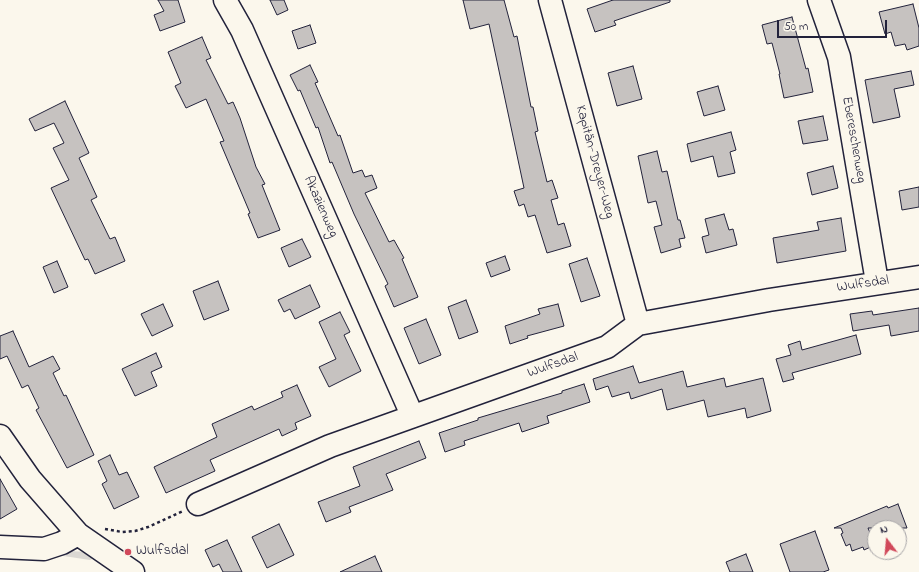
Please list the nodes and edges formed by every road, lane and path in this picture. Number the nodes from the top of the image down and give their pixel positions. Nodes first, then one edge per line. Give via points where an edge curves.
1 (225, 0) edge
2 (550, 0) edge
3 (819, 0) edge
4 (919, 277) edge
5 (877, 282) junction
6 (638, 324) junction
7 (412, 415) junction
8 (0, 436) edge
9 (198, 504) joint
10 (78, 534) junction
11 (0, 547) edge
12 (134, 572) edge

1 - 7 street, Akazienweg via 242,30
2 - 6 street, Kapitän-Dreyer-Weg
3 - 5 street, Ebereschenweg via 839,57
4 - 5 street, Wulfsdal
5 - 6 street, Wulfsdal
6 - 7 street, Wulfsdal via 606,347
7 - 9 street, Wulfsdal via 323,448
8 - 10 street via 30,479
9 - 10 path via 135,531 113,532 97,528
10 - 11 street via 44,549
10 - 12 street

